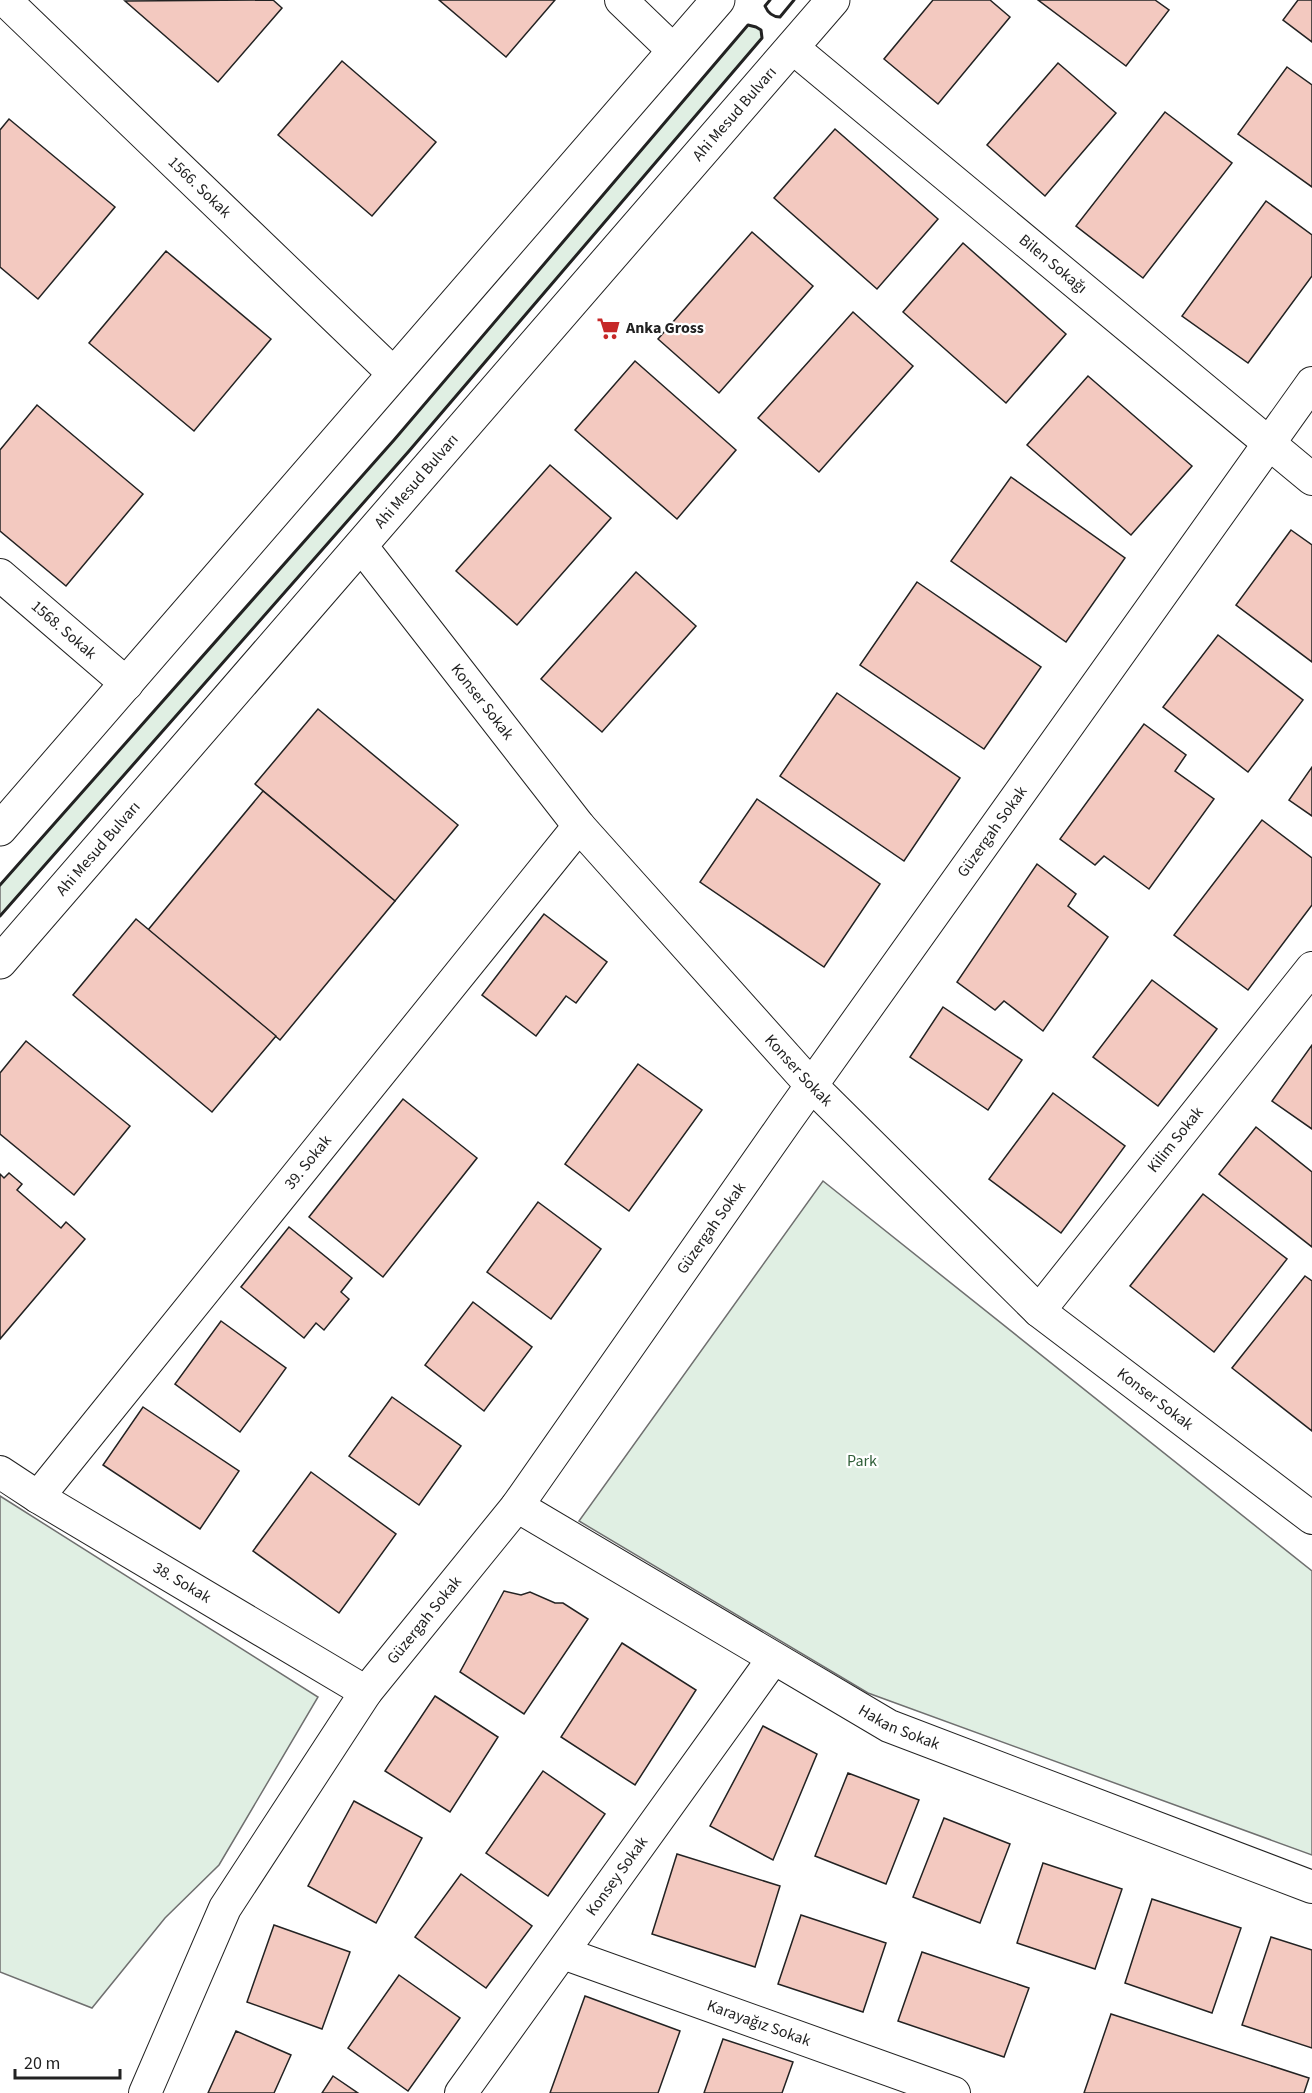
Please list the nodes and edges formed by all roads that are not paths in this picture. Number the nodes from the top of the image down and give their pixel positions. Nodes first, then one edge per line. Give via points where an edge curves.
1 (5, 0) edge
2 (621, 0) edge
3 (718, 0) edge
4 (833, 0) edge
5 (792, 48) junction
6 (674, 51) junction
7 (394, 374) junction
8 (1312, 383) edge
9 (1268, 442) junction
10 (1312, 479) edge
11 (362, 547) junction
12 (0, 575) edge
13 (127, 684) junction
14 (579, 826) junction
15 (0, 829) edge
16 (0, 962) edge
17 (1312, 968) edge
18 (811, 1086) junction
19 (1039, 1311) junction
20 (0, 1472) edge
21 (38, 1497) junction
22 (517, 1506) junction
23 (1311, 1516) edge
24 (774, 1659) junction
25 (366, 1692) junction
26 (1312, 1887) edge
27 (563, 1953) junction
28 (145, 2093) edge
29 (461, 2093) edge
30 (954, 2093) edge

1 - 7 street, 1566. Sokak
2 - 6 street
3 - 6 main road
4 - 5 main road, Ahi Mesud Bulvarı
5 - 9 street, Bilen Sokağı
5 - 11 main road, Ahi Mesud Bulvarı
6 - 7 main road
7 - 13 main road
8 - 9 street, Güzergah Sokak
9 - 10 street, Bilen Sokağı
9 - 18 street, Güzergah Sokak
11 - 14 street, Konser Sokak
11 - 16 main road, Ahi Mesud Bulvarı
12 - 13 street, 1568. Sokak
13 - 15 main road
14 - 18 street, Konser Sokak
14 - 21 street, 39. Sokak
17 - 19 street, Kilim Sokak
18 - 19 street, Konser Sokak
18 - 22 street, Güzergah Sokak
19 - 23 street, Konser Sokak
20 - 21 street, 38. Sokak
21 - 25 street, 38. Sokak
22 - 24 street, Hakan Sokak
22 - 25 street, Güzergah Sokak
24 - 26 street, Hakan Sokak via 889,1726
24 - 27 street, Konsey Sokak
25 - 28 street, Güzergah Sokak via 225,1908
27 - 29 street, Konsey Sokak
27 - 30 street, Karayağız Sokak

